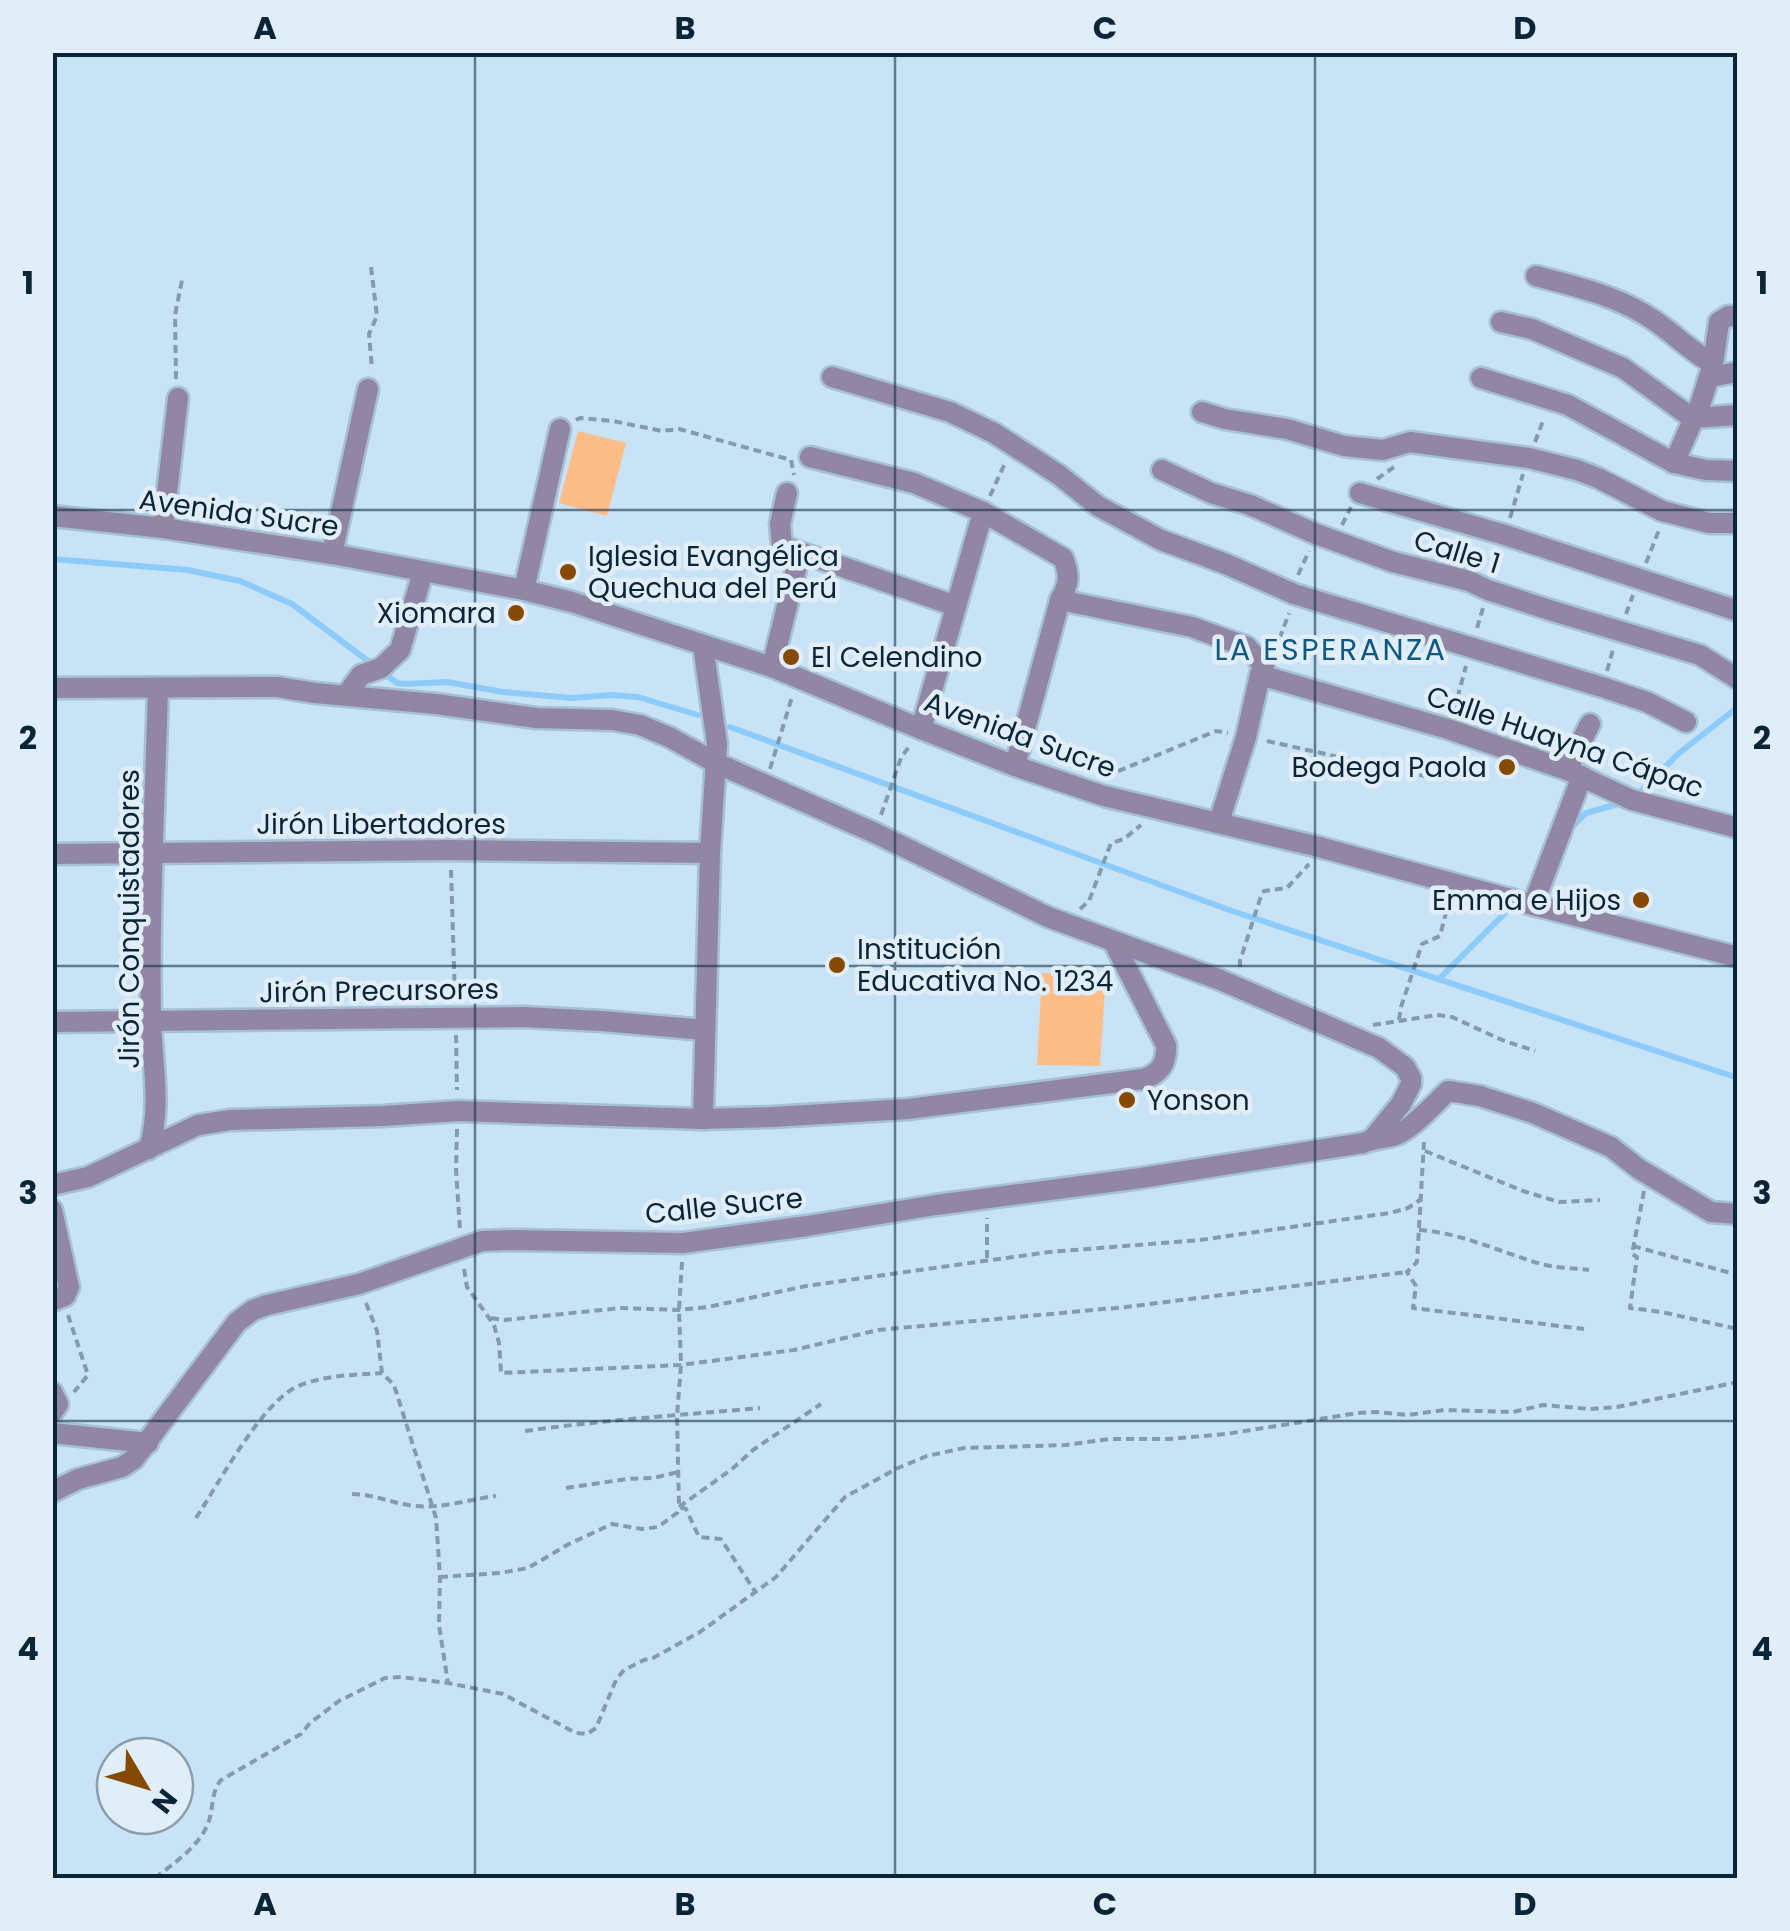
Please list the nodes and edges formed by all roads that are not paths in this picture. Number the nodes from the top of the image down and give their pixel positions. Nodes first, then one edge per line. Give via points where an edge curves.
1 (1536, 276) dead end
2 (1738, 316) edge
3 (1502, 322) dead end
4 (1712, 371) junction
5 (1738, 372) edge
6 (832, 378) dead end
7 (1482, 378) dead end
8 (368, 389) road end
9 (178, 398) road end
10 (1202, 412) dead end
11 (1738, 415) edge
12 (1692, 418) junction
13 (560, 429) road end
14 (810, 457) dead end
15 (1674, 462) junction
16 (1162, 470) dead end
17 (1738, 471) edge
18 (787, 493) road end
19 (1360, 493) dead end
20 (983, 512) junction
21 (52, 516) edge
22 (1738, 523) edge
23 (163, 528) junction
24 (800, 553) junction
25 (332, 554) junction
26 (423, 572) junction
27 (524, 590) junction
28 (1060, 600) junction
29 (956, 606) junction
30 (1738, 611) edge
31 (703, 645) junction
32 (772, 667) junction
33 (1260, 676) junction
34 (1738, 679) edge
35 (52, 688) edge
36 (158, 688) junction
37 (347, 694) junction
38 (1686, 722) dead end
39 (1590, 724) dead end
40 (922, 730) junction
41 (716, 764) junction
42 (1015, 766) junction
43 (1575, 773) junction
44 (1218, 822) junction
45 (1738, 828) edge
46 (154, 853) junction
47 (710, 853) junction
48 (52, 854) edge
49 (1533, 905) junction
50 (1114, 943) junction
51 (1738, 957) edge
52 (52, 1022) edge
53 (151, 1022) junction
54 (705, 1030) junction
55 (702, 1119) junction
56 (1374, 1138) junction
57 (149, 1149) junction
58 (52, 1184) edge
59 (52, 1210) edge
60 (1738, 1214) edge
61 (59, 1298) edge
62 (52, 1433) edge
63 (148, 1443) junction
64 (52, 1492) edge

1 - 4 street via 1596,291 1654,320
2 - 4 street via 1720,322
3 - 12 street via 1623,368
4 - 5 street
4 - 12 street
6 - 38 street via 950,412 1161,540 1294,594 1647,702
7 - 15 street via 1579,410
8 - 25 street
9 - 23 street
10 - 22 street via 1344,446 1383,450 1410,442 1529,458 1598,478 1662,511
11 - 12 street
12 - 15 street
13 - 27 street
14 - 20 street via 914,483
15 - 17 street
16 - 34 street, Calle 1 via 1394,562 1700,655
18 - 24 street via 782,546
19 - 30 street
20 - 28 street via 1062,558 1068,587
20 - 29 street
21 - 23 street, Avenida Sucre
23 - 25 street, Avenida Sucre
24 - 29 street
24 - 32 street
25 - 26 street, Avenida Sucre
26 - 27 street, Avenida Sucre
26 - 37 street via 396,654 361,675
27 - 31 street, Avenida Sucre
28 - 33 street via 1192,627 1247,646 1264,666
28 - 42 street
29 - 40 street
31 - 32 street, Avenida Sucre
31 - 41 street
32 - 40 street, Avenida Sucre
33 - 43 street, Calle Huayna Cápac
33 - 44 street
35 - 36 street
36 - 37 street
36 - 46 street, Jirón Conquistadores
37 - 41 street via 521,717 628,722
39 - 43 street
40 - 42 street, Avenida Sucre
41 - 47 street
41 - 50 street
42 - 44 street, Avenida Sucre via 1104,796
43 - 45 street, Calle Huayna Cápac via 1632,800
43 - 49 street
44 - 49 street, Avenida Sucre
46 - 47 street, Jirón Libertadores
46 - 48 street, Jirón Libertadores
46 - 53 street, Jirón Conquistadores
47 - 54 street
49 - 51 street, Avenida Sucre
50 - 55 street via 1166,1045 1155,1075 908,1109
50 - 56 street via 1390,1054 1411,1078 1401,1104
52 - 53 street, Jirón Precursores
53 - 54 street, Jirón Precursores via 524,1017
53 - 57 street, Jirón Conquistadores via 157,1105
54 - 55 street
55 - 57 street via 458,1111 230,1120 198,1125
56 - 60 street, Calle Sucre via 1404,1131 1448,1091 1480,1096 1611,1148 1711,1212
56 - 63 street, Calle Sucre via 683,1243 482,1241 359,1284 253,1310 237,1322
57 - 58 street via 88,1178
59 - 61 street via 69,1284
62 - 63 street
63 - 64 street, Calle Sucre via 122,1468

